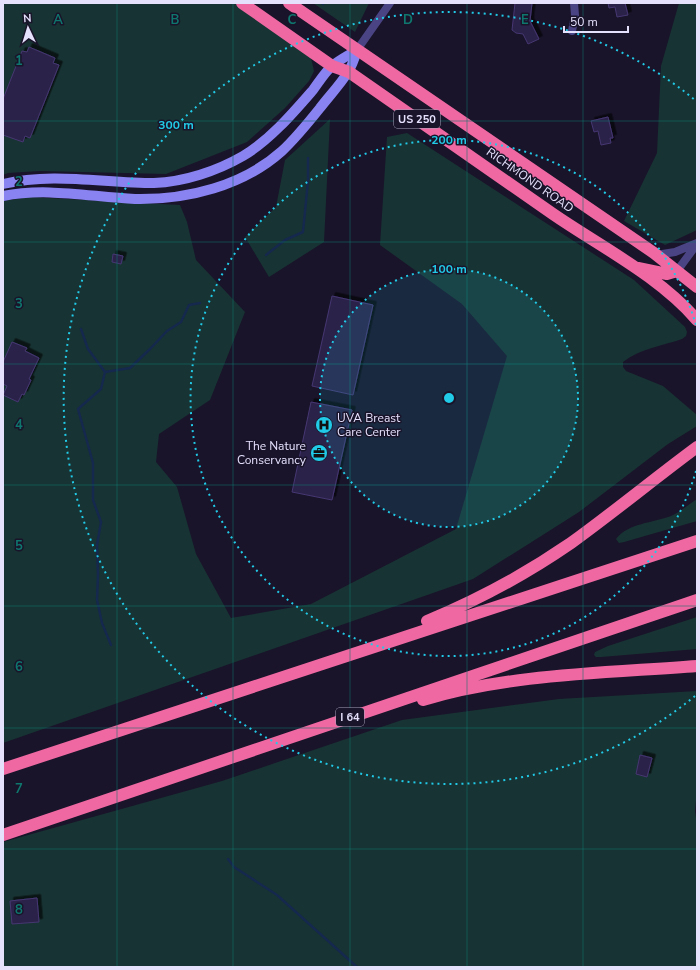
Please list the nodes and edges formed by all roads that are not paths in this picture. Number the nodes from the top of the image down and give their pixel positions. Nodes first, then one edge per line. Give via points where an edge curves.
1 (242, 3) edge
2 (289, 3) edge
3 (390, 3) edge
4 (574, 3) edge
5 (572, 31) dead end
6 (358, 50) junction
7 (332, 66) junction
8 (349, 72) junction
9 (3, 184) edge
10 (3, 196) edge
11 (697, 243) edge
12 (656, 255) junction
13 (633, 267) junction
14 (678, 271) junction
15 (697, 287) edge
16 (695, 320) edge
17 (697, 447) edge
18 (697, 541) edge
19 (697, 600) edge
20 (347, 655) junction
21 (697, 666) edge
22 (304, 733) junction
23 (3, 769) edge
24 (3, 835) edge

1 - 7 highway, RICHMOND ROAD / US 250
2 - 6 highway, RICHMOND ROAD / US 250
3 - 6 street
4 - 5 street
6 - 7 street
6 - 8 street
6 - 12 highway, RICHMOND ROAD / US 250
7 - 8 highway, RICHMOND ROAD / US 250
7 - 9 street via 305,99 261,143 244,156 211,171 154,183 61,178
8 - 10 street via 282,151 254,170 216,187 189,195 156,199 52,191
8 - 13 highway, RICHMOND ROAD / US 250
11 - 12 street via 675,252
11 - 14 street
12 - 14 highway, RICHMOND ROAD / US 250
13 - 14 highway via 666,274
13 - 16 highway, RICHMOND ROAD / US 250 via 662,288
14 - 15 highway, RICHMOND ROAD / US 250
17 - 20 highway via 571,543 526,571 468,603 416,626 373,640
18 - 20 highway
19 - 22 highway, I 64
20 - 23 highway
21 - 22 highway via 569,676 479,687
22 - 24 highway, I 64

